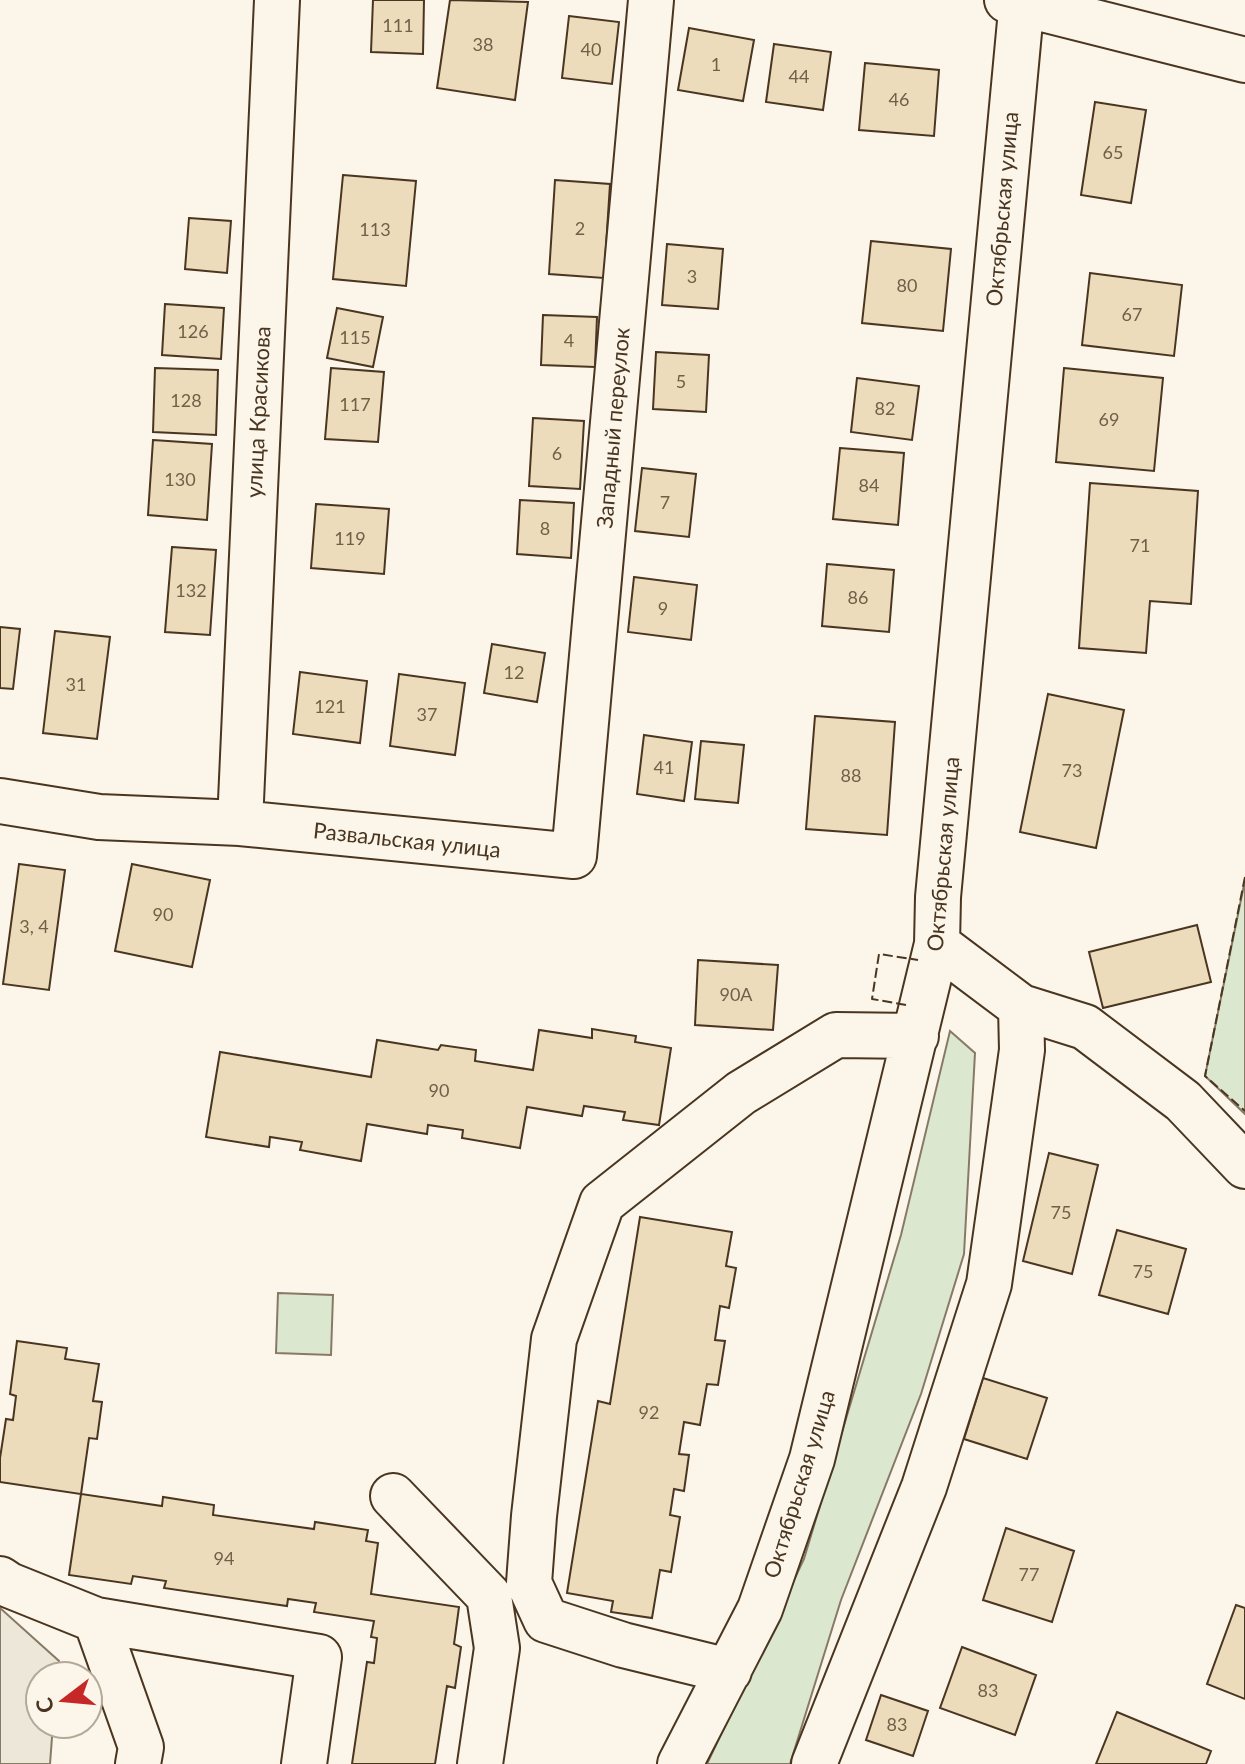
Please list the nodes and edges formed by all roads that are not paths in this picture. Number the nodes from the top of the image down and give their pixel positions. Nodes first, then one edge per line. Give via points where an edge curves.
1 (277, 0) edge
2 (651, 0) edge
3 (1017, 1) edge
4 (1245, 60) edge
5 (0, 801) edge
6 (240, 823) junction
7 (574, 856) joint
8 (937, 944) junction
9 (1021, 1007) junction
10 (916, 1036) junction
11 (1245, 1166) edge
12 (393, 1496) dead end
13 (0, 1579) edge
14 (96, 1620) junction
15 (729, 1671) junction
16 (138, 1764) edge
17 (304, 1764) edge
18 (480, 1764) edge
19 (680, 1764) edge
20 (814, 1764) edge

1 - 6 street, улица Красикова
2 - 7 street, Западный переулок
3 - 4 street
3 - 8 street, Октябрьская улица
5 - 6 street, Развальская улица via 99,817
6 - 7 street, Развальская улица
8 - 9 street
8 - 10 street, Октябрьская улица
9 - 11 street via 1085,1027 1183,1101
9 - 20 street via 1022,1050 989,1284 924,1487
10 - 15 street, Октябрьская улица via 812,1459 760,1609
10 - 15 street via 836,1035 741,1093 602,1203 554,1339 529,1583 546,1620
12 - 18 street via 489,1596 497,1648
13 - 14 street
14 - 16 street via 141,1747
14 - 17 street via 319,1657
15 - 19 street, Октябрьская улица

